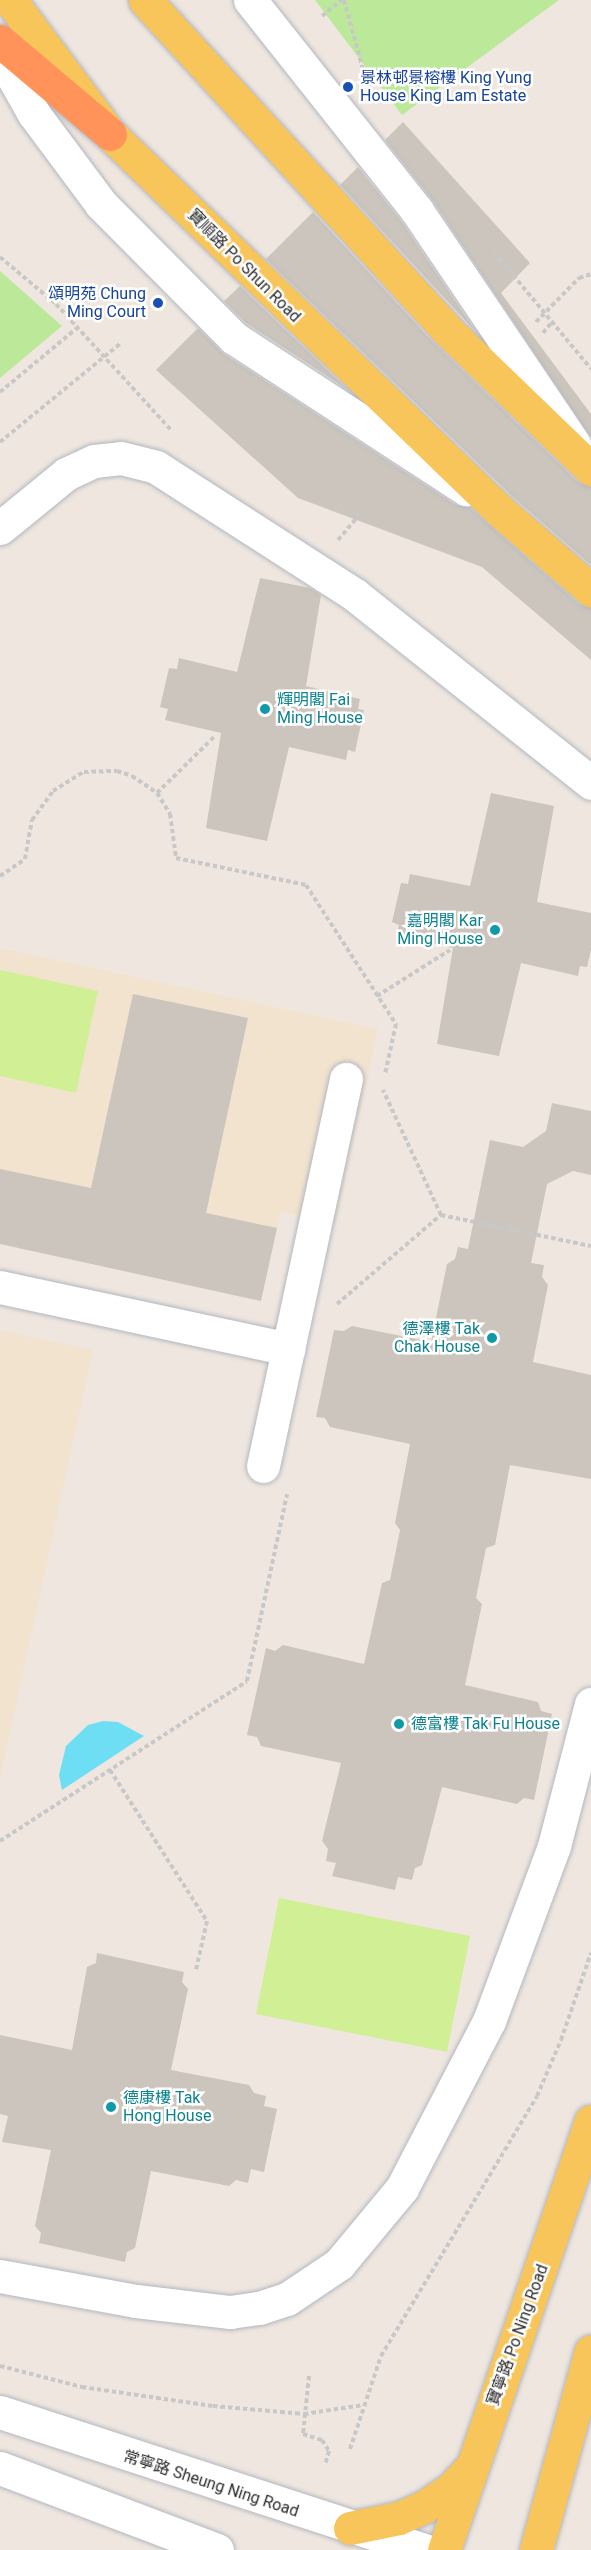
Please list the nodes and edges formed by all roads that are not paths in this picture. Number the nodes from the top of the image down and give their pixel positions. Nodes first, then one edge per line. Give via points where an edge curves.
1 (10, 0) edge
2 (145, 0) edge
3 (250, 0) edge
4 (0, 41) edge
5 (0, 54) edge
6 (110, 134) junction
7 (590, 468) edge
8 (500, 511) junction
9 (0, 528) edge
10 (591, 590) edge
11 (591, 783) edge
12 (346, 1079) dead end
13 (0, 1287) edge
14 (288, 1349) junction
15 (263, 1466) dead end
16 (591, 1704) edge
17 (591, 2121) edge
18 (0, 2276) edge
19 (591, 2351) edge
20 (0, 2412) edge
21 (0, 2468) edge
22 (470, 2468) junction
23 (550, 2504) junction
24 (350, 2528) junction
25 (217, 2550) edge
26 (424, 2550) edge
27 (444, 2550) edge
28 (536, 2550) edge
29 (562, 2550) edge

1 - 6 main road, 寶順路 Po Shun Road
2 - 7 main road via 446,329
3 - 7 street via 417,211
4 - 6 highway
5 - 8 street, 寶順路 Po Shun Road via 34,114 101,204 234,338
6 - 8 main road, 寶順路 Po Shun Road
8 - 10 main road, 寶順路 Po Shun Road
9 - 11 street via 66,474 94,461 121,458 156,467 355,595
12 - 14 street
13 - 14 street
14 - 15 street
16 - 18 street via 554,1845 489,2021 402,2188 339,2264 287,2299 230,2312 136,2301
17 - 22 main road, 寶寧路 Po Ning Road
19 - 23 main road
20 - 24 street, 常寧路 Sheung Ning Road
21 - 25 street
22 - 24 main road via 451,2489 424,2507 399,2518
22 - 27 main road, 寶寧路 Po Ning Road
23 - 28 main road
23 - 29 main road
24 - 26 street, 常寧路 Sheung Ning Road

